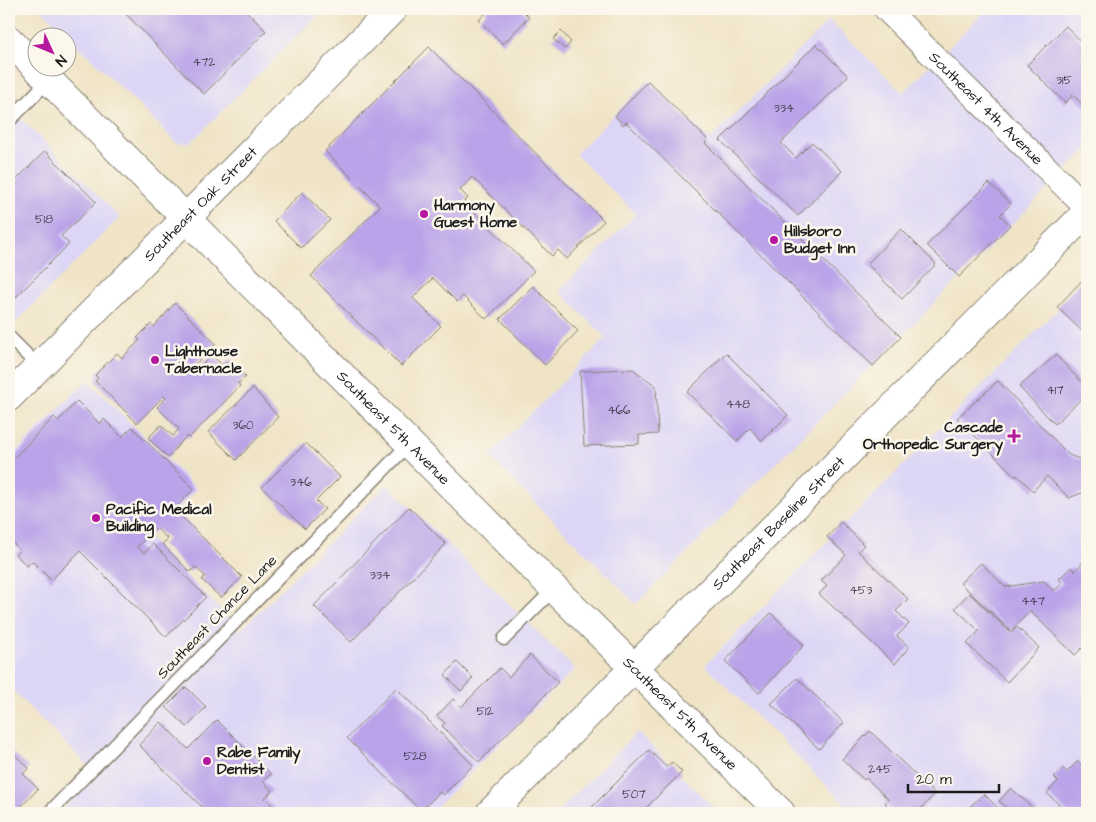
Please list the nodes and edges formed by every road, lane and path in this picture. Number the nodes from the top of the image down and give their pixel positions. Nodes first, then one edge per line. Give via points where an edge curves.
1 (394, 9) edge
2 (886, 9) edge
3 (9, 40) edge
4 (49, 80) junction
5 (9, 121) edge
6 (1087, 210) edge
7 (185, 218) junction
8 (9, 337) edge
9 (39, 367) junction
10 (9, 397) edge
11 (409, 444) junction
12 (554, 589) junction
13 (504, 640) dead end
14 (634, 668) junction
15 (49, 813) edge
16 (490, 813) edge
17 (781, 813) edge

1 - 7 main road, Southeast Oak Street
2 - 6 street, Southeast 4th Avenue
3 - 4 main road, Southeast 5th Avenue
4 - 5 lane
4 - 7 main road, Southeast 5th Avenue
6 - 14 main road, Southeast Baseline Street
7 - 9 main road, Southeast Oak Street
7 - 11 main road, Southeast 5th Avenue
8 - 9 lane
9 - 10 main road, Southeast Oak Street
11 - 12 main road, Southeast 5th Avenue
11 - 15 lane, Southeast Chance Lane
12 - 13 lane
12 - 14 main road, Southeast 5th Avenue
14 - 16 main road, Southeast Baseline Street
14 - 17 main road, Southeast 5th Avenue

